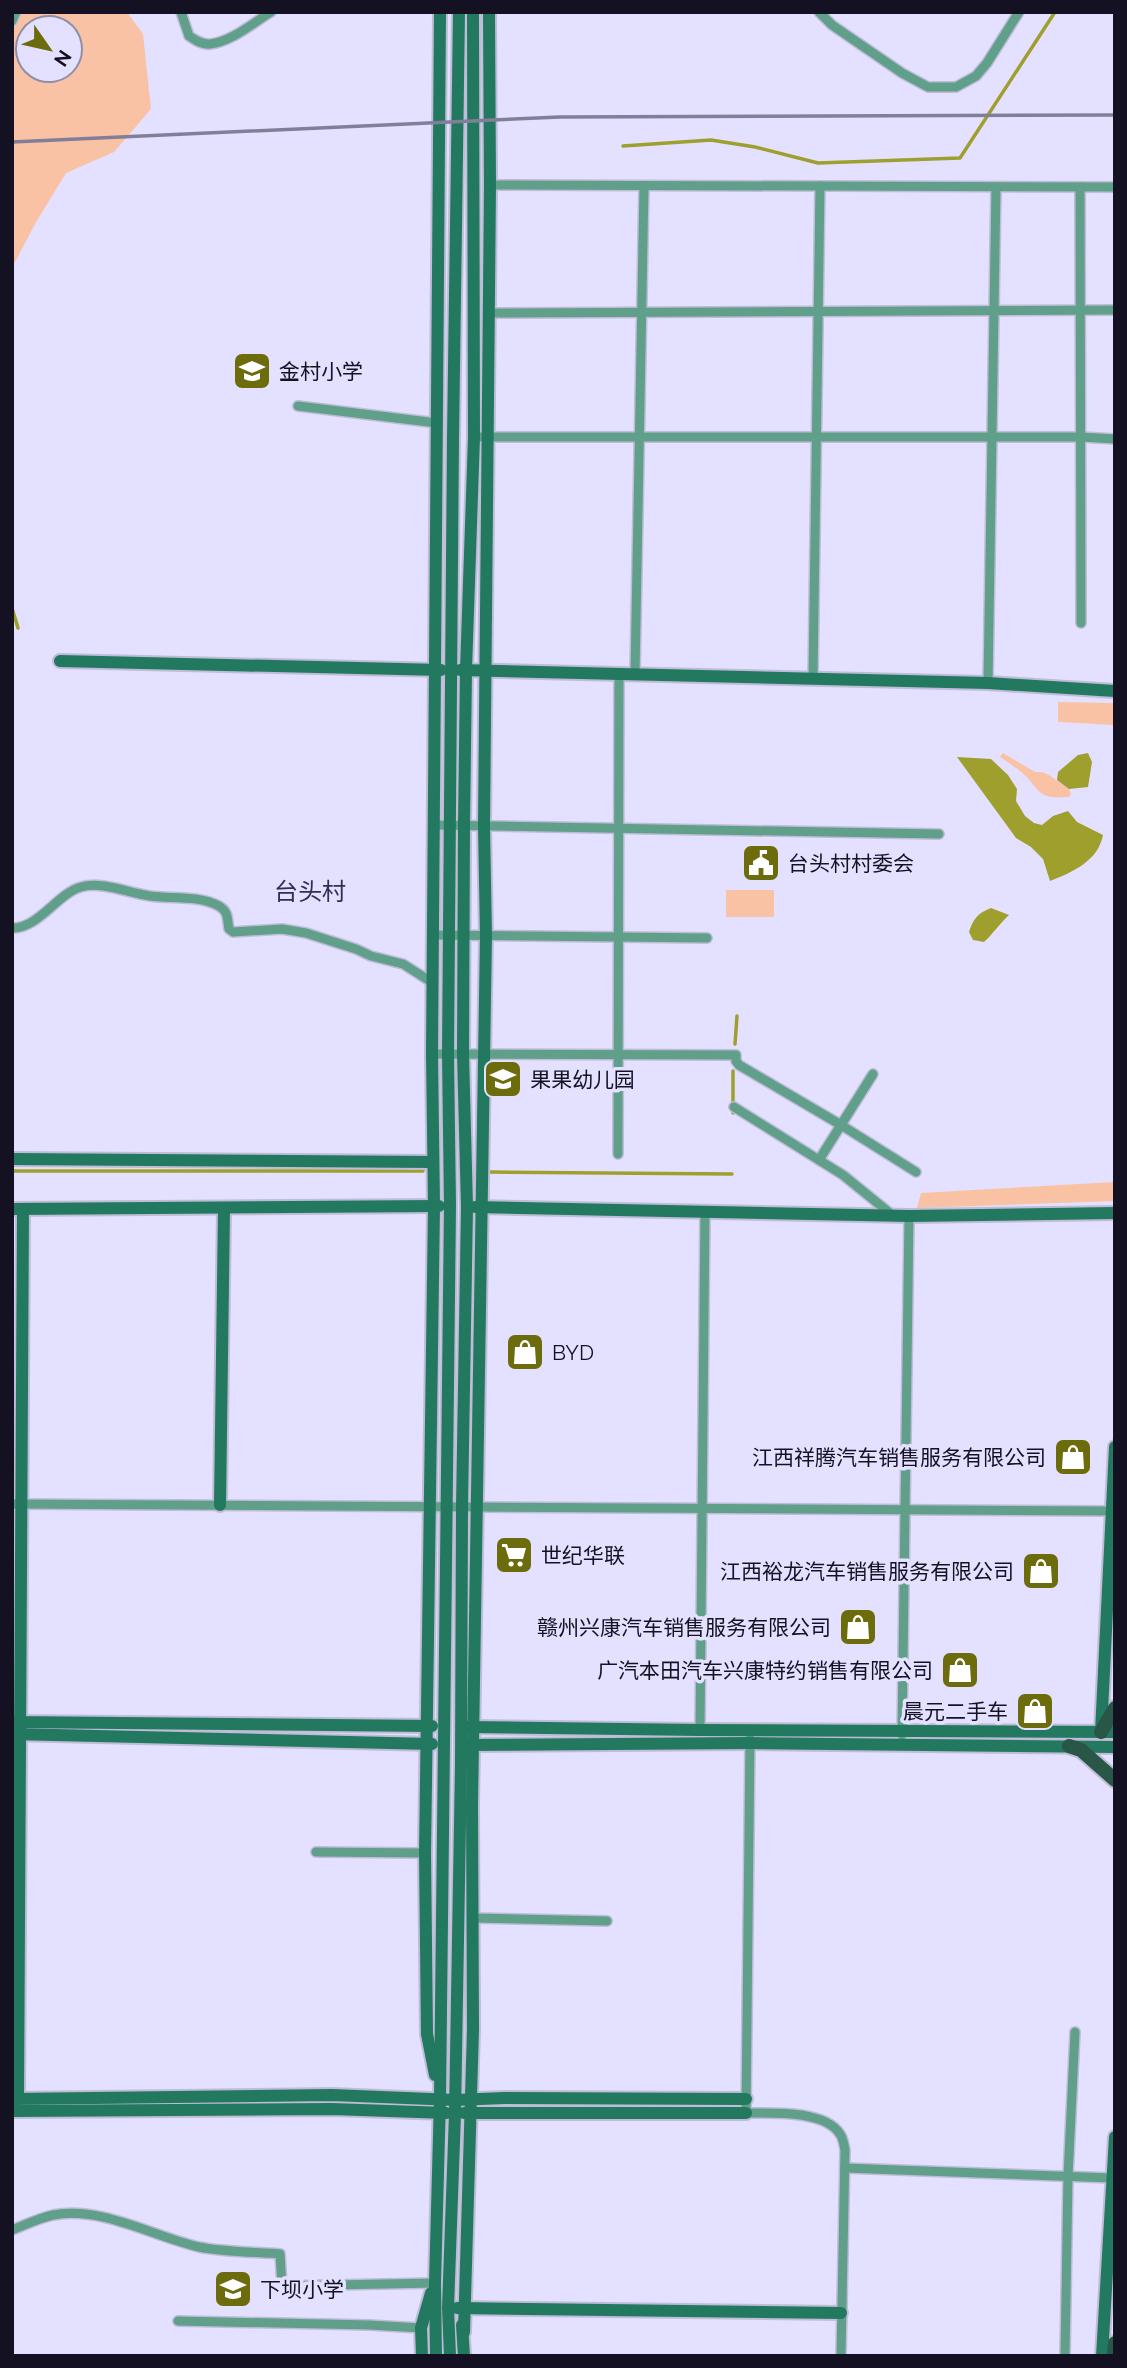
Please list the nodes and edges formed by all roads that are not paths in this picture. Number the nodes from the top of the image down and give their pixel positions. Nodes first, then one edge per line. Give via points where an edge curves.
1 (16, 12) edge
2 (181, 12) edge
3 (271, 12) edge
4 (440, 12) edge
5 (459, 12) edge
6 (473, 12) edge
7 (489, 12) edge
8 (819, 12) edge
9 (1019, 12) edge
10 (12, 21) edge
11 (490, 185) junction
12 (644, 186) junction
13 (820, 186) junction
14 (996, 187) junction
15 (1080, 187) junction
16 (1115, 187) edge
17 (1081, 309) junction
18 (994, 310) junction
19 (1115, 310) edge
20 (818, 311) junction
21 (642, 312) junction
22 (489, 313) junction
23 (298, 406) dead end
24 (437, 423) junction
25 (474, 437) junction
26 (488, 437) junction
27 (639, 438) junction
28 (816, 438) junction
29 (992, 438) junction
30 (1081, 438) junction
31 (1115, 439) edge
32 (1081, 623) dead end
33 (60, 661) dead end
34 (435, 670) junction
35 (452, 670) junction
36 (466, 670) junction
37 (486, 671) junction
38 (619, 674) junction
39 (635, 674) junction
40 (813, 679) junction
41 (988, 683) junction
42 (1115, 691) edge
43 (434, 825) junction
44 (458, 825) junction
45 (484, 825) junction
46 (619, 828) junction
47 (939, 834) dead end
48 (12, 928) edge
49 (433, 935) junction
50 (450, 935) junction
51 (465, 936) junction
52 (486, 936) junction
53 (619, 937) junction
54 (708, 938) dead end
55 (433, 983) junction
56 (432, 1054) junction
57 (448, 1054) junction
58 (463, 1054) junction
59 (484, 1054) junction
60 (619, 1055) junction
61 (873, 1074) dead end
62 (734, 1107) dead end
63 (841, 1125) junction
64 (618, 1154) dead end
65 (12, 1160) edge
66 (819, 1160) junction
67 (433, 1162) junction
68 (916, 1172) dead end
69 (434, 1206) junction
70 (450, 1206) junction
71 (467, 1207) junction
72 (482, 1207) junction
73 (224, 1208) junction
74 (18, 1209) edge
75 (705, 1211) junction
76 (1115, 1213) edge
77 (891, 1214) junction
78 (909, 1216) junction
79 (1115, 1447) edge
80 (17, 1504) edge
81 (220, 1505) junction
82 (430, 1507) junction
83 (445, 1507) junction
84 (462, 1507) junction
85 (477, 1507) junction
86 (702, 1508) junction
87 (905, 1510) junction
88 (1112, 1511) junction
89 (1115, 1708) edge
90 (426, 1726) junction
91 (443, 1726) junction
92 (467, 1727) junction
93 (16, 1728) edge
94 (699, 1730) junction
95 (1108, 1731) edge
96 (750, 1736) junction
97 (901, 1737) junction
98 (426, 1744) junction
99 (443, 1744) junction
100 (467, 1745) junction
101 (1069, 1746) junction
102 (1115, 1747) edge
103 (1115, 1780) edge
104 (316, 1852) dead end
105 (425, 1853) junction
106 (472, 1918) junction
107 (607, 1921) dead end
108 (1075, 2032) dead end
109 (440, 2099) junction
110 (455, 2099) junction
111 (471, 2099) junction
112 (14, 2103) edge
113 (746, 2106) junction
114 (440, 2113) junction
115 (471, 2113) junction
116 (455, 2114) junction
117 (1115, 2137) edge
118 (845, 2168) junction
119 (1068, 2176) junction
120 (1112, 2178) junction
121 (12, 2230) edge
122 (435, 2283) junction
123 (456, 2308) junction
124 (841, 2313) junction
125 (177, 2321) dead end
126 (421, 2328) junction
127 (1115, 2343) edge
128 (422, 2356) edge
129 (436, 2356) edge
130 (450, 2356) edge
131 (464, 2356) edge
132 (841, 2356) edge
133 (1065, 2356) edge
134 (1102, 2356) edge
135 (1114, 2356) edge

1 - 10 street
2 - 3 street via 189,36 209,44
4 - 24 street
5 - 35 street
6 - 25 street
7 - 11 street
8 - 9 street via 902,73 928,87 956,87 988,64
11 - 12 street
11 - 22 street
12 - 13 street
12 - 21 street
13 - 14 street
13 - 20 street
14 - 15 street
14 - 18 street
15 - 16 street
15 - 17 street
17 - 18 street
17 - 19 street
17 - 30 street
18 - 20 street
18 - 29 street
20 - 21 street
20 - 28 street
21 - 22 street
21 - 27 street
22 - 26 street
23 - 24 street
24 - 34 street
25 - 26 street
25 - 36 street
26 - 27 street
26 - 37 street
27 - 28 street
27 - 39 street
28 - 29 street
28 - 40 street
29 - 30 street
29 - 41 street
30 - 31 street
30 - 32 street
33 - 34 street
34 - 35 street
34 - 43 street
35 - 36 street
35 - 44 street
36 - 37 street
36 - 44 street
37 - 38 street
37 - 45 street
38 - 39 street
38 - 46 street
39 - 40 street
40 - 41 street
41 - 42 street
43 - 44 street
43 - 49 street
44 - 45 street
44 - 50 street
44 - 51 street
45 - 46 street
45 - 52 street
46 - 47 street
46 - 53 street
48 - 55 street via 42,915 75,890 93,885 206,902 224,909 233,932 282,929 306,933 404,964
49 - 50 street
49 - 55 street
50 - 51 street
50 - 57 street
51 - 52 street
51 - 58 street
52 - 53 street
52 - 59 street
53 - 54 street
53 - 60 street
55 - 56 street
56 - 57 street
56 - 67 street
57 - 58 street
57 - 70 street
58 - 59 street
58 - 71 street
59 - 60 street
59 - 72 street
60 - 63 street via 736,1055 739,1065
60 - 64 street
61 - 63 street
62 - 66 street
63 - 66 street
63 - 68 street
65 - 67 street
66 - 77 street
67 - 69 street
69 - 70 street
69 - 73 street
69 - 82 street
70 - 71 street
70 - 83 street
71 - 72 street
71 - 84 street
72 - 75 street
72 - 85 street
73 - 74 street
73 - 81 street
74 - 80 street
75 - 77 street
75 - 86 street
76 - 78 street
77 - 78 street
78 - 87 street
79 - 88 street
80 - 81 street
80 - 93 street
81 - 82 street
82 - 83 street
82 - 90 street
83 - 84 street
83 - 91 street
84 - 85 street
84 - 92 street
85 - 86 street
85 - 92 street
86 - 87 street
86 - 94 street
87 - 88 street
87 - 97 street
88 - 95 street
89 - 95 main road
90 - 91 street
90 - 93 street
90 - 98 street
91 - 92 street
91 - 99 street
92 - 94 street
92 - 100 street
93 - 98 street
93 - 112 street
94 - 96 street
95 - 97 street
96 - 97 street
96 - 100 street
96 - 113 street
97 - 101 street
98 - 99 street
98 - 105 street
99 - 100 street
99 - 109 street
100 - 106 street
100 - 110 street
101 - 102 street
101 - 103 main road via 1081,1750
104 - 105 street
105 - 109 street via 427,2034
106 - 107 street
106 - 111 street
108 - 119 street
109 - 110 street
109 - 112 street via 332,2095
109 - 114 street
110 - 111 street
110 - 116 street
111 - 113 street
111 - 115 street
112 - 114 street
113 - 115 street
113 - 118 street via 824,2120 841,2135
114 - 116 street
114 - 122 street
115 - 116 street
115 - 123 street
116 - 123 street via 449,2283
117 - 120 street
118 - 119 street
118 - 124 street
119 - 120 street
119 - 133 street
120 - 134 street
121 - 122 street via 53,2215 93,2216 199,2246 280,2254 282,2286
122 - 126 street
122 - 129 street
123 - 124 street
123 - 130 street
123 - 131 street via 464,2332
124 - 132 street
125 - 126 street
126 - 128 street
127 - 135 main road

